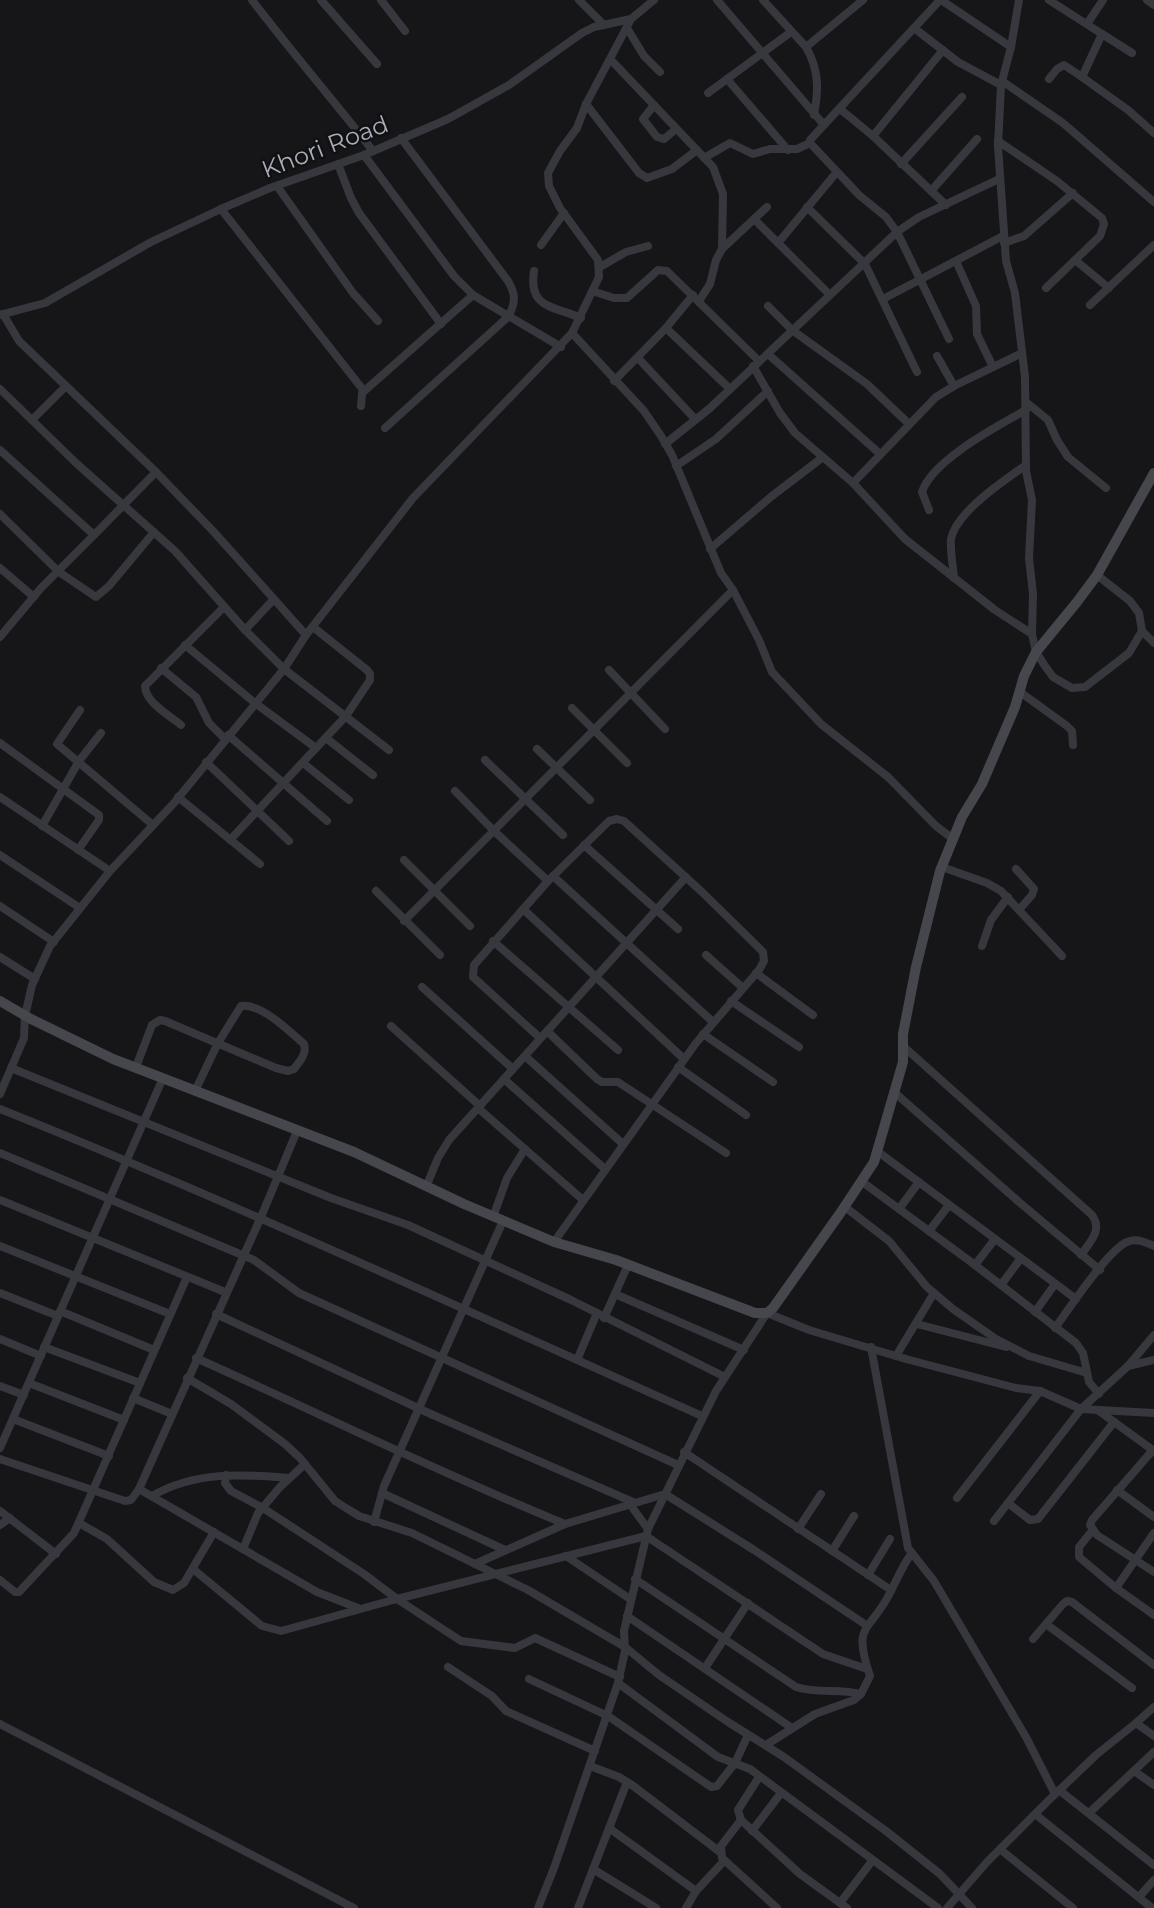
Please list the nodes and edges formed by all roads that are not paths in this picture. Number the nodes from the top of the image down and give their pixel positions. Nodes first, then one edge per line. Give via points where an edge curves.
1 (252, 0) edge
2 (321, 0) edge
3 (381, 0) edge
4 (579, 0) edge
5 (654, 0) edge
6 (717, 0) edge
7 (763, 0) edge
8 (863, 0) edge
9 (940, 0) edge
10 (1019, 0) edge
11 (1049, 0) edge
12 (1103, 0) edge
13 (1147, 0) edge
14 (1154, 5) edge
15 (629, 24) junction
16 (1087, 24) junction
17 (604, 25) junction
18 (914, 28) junction
19 (405, 31) dead end
20 (791, 32) junction
21 (1102, 34) junction
22 (806, 47) junction
23 (1011, 47) junction
24 (943, 50) junction
25 (1132, 53) dead end
26 (762, 54) junction
27 (611, 60) junction
28 (377, 64) dead end
29 (660, 72) dead end
30 (1082, 76) junction
31 (727, 79) junction
32 (1049, 79) dead end
33 (1002, 83) junction
34 (708, 93) dead end
35 (962, 97) dead end
36 (586, 104) junction
37 (654, 105) junction
38 (840, 108) junction
39 (814, 115) junction
40 (824, 125) junction
41 (676, 129) junction
42 (1154, 133) edge
43 (873, 136) junction
44 (401, 138) junction
45 (976, 139) dead end
46 (998, 141) junction
47 (810, 143) junction
48 (788, 149) junction
49 (696, 150) junction
50 (368, 153) junction
51 (704, 158) junction
52 (338, 164) junction
53 (901, 164) junction
54 (836, 173) junction
55 (999, 179) junction
56 (277, 186) junction
57 (930, 191) junction
58 (1073, 193) junction
59 (1154, 202) edge
60 (946, 205) junction
61 (767, 207) dead end
62 (807, 207) junction
63 (221, 209) junction
64 (564, 213) junction
65 (754, 219) junction
66 (897, 232) junction
67 (1003, 239) junction
68 (778, 243) junction
69 (541, 245) dead end
70 (1154, 245) edge
71 (648, 246) dead end
72 (722, 249) junction
73 (1075, 260) junction
74 (956, 261) junction
75 (864, 264) junction
76 (600, 267) junction
77 (534, 271) dead end
78 (920, 280) junction
79 (1046, 288) dead end
80 (1109, 288) junction
81 (592, 291) junction
82 (473, 295) junction
83 (830, 295) junction
84 (696, 298) junction
85 (883, 299) junction
86 (1090, 305) dead end
87 (768, 306) dead end
88 (1, 315) edge
89 (508, 317) junction
90 (581, 318) junction
91 (378, 321) dead end
92 (440, 324) junction
93 (666, 328) junction
94 (792, 330) junction
95 (572, 333) junction
96 (948, 339) dead end
97 (561, 347) junction
98 (1022, 353) junction
99 (768, 354) junction
100 (937, 356) dead end
101 (638, 358) junction
102 (756, 364) junction
103 (993, 367) junction
104 (917, 372) dead end
105 (614, 381) junction
106 (954, 386) junction
107 (66, 387) junction
108 (730, 389) junction
109 (364, 391) junction
110 (768, 391) junction
111 (2, 395) edge
112 (1026, 406) junction
113 (361, 407) dead end
114 (695, 419) junction
115 (32, 420) junction
116 (909, 424) junction
117 (386, 428) dead end
118 (666, 444) junction
119 (0, 450) edge
120 (880, 454) junction
121 (823, 457) junction
122 (1027, 465) junction
123 (676, 466) junction
124 (156, 472) junction
125 (1154, 473) edge
126 (853, 484) junction
127 (1106, 488) dead end
128 (124, 505) junction
129 (929, 510) dead end
130 (0, 514) edge
131 (154, 532) junction
132 (94, 535) junction
133 (710, 550) junction
134 (0, 568) edge
135 (59, 572) junction
136 (1097, 575) junction
137 (954, 578) junction
138 (733, 590) junction
139 (34, 597) junction
140 (274, 598) junction
141 (224, 607) junction
142 (313, 627) junction
143 (245, 630) junction
144 (2, 631) edge
145 (1142, 631) junction
146 (1032, 634) junction
147 (306, 635) junction
148 (1154, 643) edge
149 (185, 645) junction
150 (1036, 652) junction
151 (161, 668) junction
152 (284, 670) junction
153 (609, 670) dead end
154 (1020, 692) junction
155 (630, 694) junction
156 (255, 703) junction
157 (572, 708) dead end
158 (80, 710) dead end
159 (346, 716) junction
160 (181, 725) dead end
161 (665, 729) dead end
162 (594, 730) junction
163 (101, 733) dead end
164 (227, 737) junction
165 (326, 738) junction
166 (1073, 745) dead end
167 (1, 747) edge
168 (316, 748) junction
169 (537, 749) dead end
170 (389, 750) dead end
171 (485, 760) dead end
172 (79, 761) junction
173 (206, 762) junction
174 (303, 763) junction
175 (627, 763) dead end
176 (556, 769) junction
177 (373, 775) dead end
178 (284, 784) junction
179 (63, 789) junction
180 (455, 791) dead end
181 (0, 797) edge
182 (178, 797) junction
183 (349, 800) dead end
184 (525, 800) junction
185 (590, 800) dead end
186 (258, 810) junction
187 (327, 821) dead end
188 (42, 825) junction
189 (153, 825) junction
190 (494, 831) junction
191 (563, 835) dead end
192 (953, 839) junction
193 (230, 840) junction
194 (289, 841) dead end
195 (584, 845) junction
196 (78, 849) junction
197 (0, 855) edge
198 (404, 860) dead end
199 (260, 864) dead end
200 (942, 867) junction
201 (1016, 869) dead end
202 (110, 871) junction
203 (686, 877) junction
204 (551, 878) junction
205 (376, 891) dead end
206 (434, 891) junction
207 (1008, 897) junction
208 (0, 906) edge
209 (80, 908) junction
210 (523, 909) junction
211 (657, 910) junction
212 (1019, 910) junction
213 (404, 921) junction
214 (470, 926) dead end
215 (678, 929) dead end
216 (494, 941) junction
217 (54, 942) junction
218 (628, 942) junction
219 (982, 946) dead end
220 (440, 955) dead end
221 (706, 955) dead end
222 (1062, 956) dead end
223 (0, 957) edge
224 (756, 973) junction
225 (595, 978) junction
226 (35, 979) junction
227 (422, 987) dead end
228 (743, 988) junction
229 (0, 1001) edge
230 (731, 1001) junction
231 (569, 1007) junction
232 (25, 1016) junction
233 (813, 1016) dead end
234 (713, 1022) junction
235 (391, 1026) dead end
236 (547, 1031) junction
237 (704, 1034) junction
238 (540, 1038) junction
239 (218, 1043) junction
240 (903, 1046) junction
241 (799, 1047) dead end
242 (618, 1050) dead end
243 (525, 1056) junction
244 (684, 1059) junction
245 (136, 1067) junction
246 (678, 1067) junction
247 (11, 1068) junction
248 (513, 1069) junction
249 (163, 1078) junction
250 (504, 1079) junction
251 (772, 1082) dead end
252 (195, 1091) junction
253 (894, 1092) junction
254 (0, 1094) edge
255 (651, 1105) junction
256 (479, 1107) junction
257 (0, 1109) edge
258 (746, 1115) dead end
259 (144, 1122) junction
260 (297, 1131) junction
261 (623, 1144) junction
262 (525, 1149) junction
263 (877, 1151) junction
264 (0, 1153) edge
265 (726, 1153) dead end
266 (127, 1160) junction
267 (605, 1169) junction
268 (278, 1176) junction
269 (861, 1181) junction
270 (919, 1182) junction
271 (426, 1187) junction
272 (110, 1199) junction
273 (0, 1200) edge
274 (583, 1200) junction
275 (949, 1205) junction
276 (845, 1207) junction
277 (899, 1209) junction
278 (261, 1217) junction
279 (498, 1219) junction
280 (929, 1231) junction
281 (92, 1239) junction
282 (995, 1239) junction
283 (554, 1242) junction
284 (0, 1246) edge
285 (1154, 1246) edge
286 (242, 1255) junction
287 (1080, 1255) junction
288 (1021, 1258) junction
289 (485, 1261) junction
290 (628, 1265) junction
291 (975, 1265) junction
292 (1100, 1270) junction
293 (76, 1275) junction
294 (187, 1277) junction
295 (1055, 1284) junction
296 (1001, 1285) junction
297 (225, 1292) junction
298 (0, 1293) edge
299 (934, 1293) junction
300 (615, 1294) junction
301 (1076, 1299) junction
302 (463, 1309) junction
303 (1035, 1312) junction
304 (767, 1313) junction
305 (59, 1314) junction
306 (170, 1314) junction
307 (216, 1314) junction
308 (600, 1316) junction
309 (918, 1324) junction
310 (1055, 1328) junction
311 (1154, 1335) edge
312 (0, 1339) edge
313 (44, 1347) junction
314 (871, 1347) junction
315 (1014, 1349) junction
316 (154, 1350) junction
317 (744, 1350) junction
318 (41, 1356) junction
319 (896, 1356) junction
320 (442, 1357) junction
321 (196, 1358) junction
322 (577, 1360) junction
323 (1154, 1360) edge
324 (1128, 1366) junction
325 (1087, 1373) junction
326 (725, 1377) junction
327 (187, 1378) junction
328 (29, 1383) junction
329 (140, 1383) junction
330 (0, 1386) edge
331 (1040, 1391) junction
332 (1099, 1394) junction
333 (24, 1395) junction
334 (134, 1398) junction
335 (419, 1409) junction
336 (1081, 1409) junction
337 (1100, 1411) junction
338 (1154, 1413) edge
339 (172, 1414) junction
340 (702, 1416) junction
341 (13, 1419) junction
342 (124, 1420) junction
343 (1114, 1422) junction
344 (3, 1432) edge
345 (0, 1448) edge
346 (1154, 1450) edge
347 (684, 1452) junction
348 (399, 1453) junction
349 (109, 1456) junction
350 (0, 1458) edge
351 (304, 1464) junction
352 (678, 1465) junction
353 (226, 1475) junction
354 (289, 1478) junction
355 (139, 1489) junction
356 (94, 1490) junction
357 (1118, 1490) junction
358 (382, 1493) junction
359 (665, 1494) junction
360 (821, 1494) dead end
361 (152, 1496) junction
362 (957, 1498) dead end
363 (631, 1503) junction
364 (1008, 1503) junction
365 (263, 1508) junction
366 (0, 1511) edge
367 (854, 1516) dead end
368 (1154, 1517) edge
369 (10, 1518) junction
370 (994, 1521) dead end
371 (79, 1522) junction
372 (374, 1522) junction
373 (565, 1524) junction
374 (0, 1525) edge
375 (798, 1529) junction
376 (1092, 1531) junction
377 (214, 1532) junction
378 (647, 1532) junction
379 (1154, 1534) edge
380 (890, 1539) dead end
381 (243, 1549) junction
382 (505, 1550) junction
383 (832, 1551) junction
384 (56, 1554) junction
385 (911, 1555) junction
386 (566, 1556) junction
387 (1136, 1560) junction
388 (475, 1564) junction
389 (193, 1569) junction
390 (1154, 1573) edge
391 (493, 1574) junction
392 (868, 1575) junction
393 (635, 1579) junction
394 (0, 1580) edge
395 (1116, 1588) junction
396 (891, 1590) junction
397 (397, 1599) junction
398 (631, 1599) junction
399 (748, 1603) junction
400 (361, 1609) junction
401 (1154, 1615) edge
402 (627, 1616) junction
403 (1046, 1623) junction
404 (866, 1625) junction
405 (726, 1638) junction
406 (1033, 1639) dead end
407 (625, 1647) junction
408 (1154, 1665) edge
409 (448, 1667) dead end
410 (705, 1668) junction
411 (867, 1669) junction
412 (529, 1679) dead end
413 (619, 1680) junction
414 (1132, 1688) dead end
415 (861, 1694) junction
416 (1154, 1707) edge
417 (608, 1716) junction
418 (1136, 1723) junction
419 (0, 1724) edge
420 (792, 1728) junction
421 (748, 1735) junction
422 (1154, 1736) edge
423 (766, 1745) junction
424 (595, 1751) junction
425 (1154, 1752) edge
426 (735, 1763) junction
427 (590, 1766) junction
428 (1134, 1771) junction
429 (759, 1777) junction
430 (627, 1782) junction
431 (1154, 1785) edge
432 (1057, 1792) junction
433 (781, 1793) junction
434 (1089, 1813) junction
435 (1035, 1814) junction
436 (741, 1820) junction
437 (609, 1828) junction
438 (752, 1831) junction
439 (1001, 1850) junction
440 (722, 1856) junction
441 (872, 1861) junction
442 (1154, 1865) edge
443 (593, 1869) junction
444 (1154, 1880) edge
445 (696, 1891) junction
446 (959, 1896) junction
447 (1139, 1897) junction
448 (690, 1906) edge
449 (843, 1906) edge
450 (581, 1907) edge
451 (354, 1908) edge
452 (538, 1908) edge
453 (656, 1908) edge
454 (777, 1908) edge
455 (939, 1908) edge
456 (947, 1908) edge
457 (972, 1908) edge
458 (1073, 1908) edge
459 (1152, 1908) edge

1 - 50 street
2 - 28 street
3 - 19 street
4 - 17 street
5 - 15 street, Khori Road
6 - 26 street
7 - 20 street
8 - 22 street
9 - 18 street
9 - 23 street
10 - 23 street
11 - 16 street
12 - 16 street
13 - 14 street
15 - 17 street, Khori Road
15 - 27 street
15 - 29 street via 644,56
16 - 21 street
17 - 44 street, Khori Road via 582,33 480,103
18 - 24 street
18 - 38 street
20 - 22 street
20 - 26 street
21 - 25 street
21 - 30 street
22 - 39 street via 818,78
23 - 33 street
24 - 33 street via 976,73
24 - 43 street
26 - 31 street
26 - 39 street
27 - 36 street
27 - 37 street
30 - 32 street via 1064,65
30 - 42 street
31 - 34 street
31 - 48 street
33 - 46 street
33 - 59 street via 1063,123
35 - 53 street
36 - 49 street via 647,178 664,174
36 - 64 street via 577,128 548,173 549,186
37 - 41 street
37 - 41 street via 643,118 657,137 664,139
38 - 40 street
38 - 43 street
39 - 40 street
40 - 47 street
41 - 49 street
43 - 53 street
44 - 50 street, Khori Road
44 - 89 street via 508,281 515,295
45 - 57 street
46 - 55 street
46 - 58 street
47 - 48 street
47 - 54 street
48 - 51 street via 753,154 730,143
49 - 51 street
50 - 52 street, Khori Road
50 - 82 street via 454,276
51 - 72 street via 713,167 723,194
52 - 56 street, Khori Road
52 - 92 street via 359,213
53 - 57 street
54 - 62 street
54 - 66 street
55 - 60 street
55 - 67 street
56 - 63 street, Khori Road
56 - 91 street
57 - 60 street
58 - 67 street via 1024,236
58 - 73 street via 1104,224 1100,236
60 - 66 street
61 - 65 street
62 - 68 street
62 - 75 street
63 - 88 street, Khori Road via 151,242 45,303
63 - 109 street
64 - 69 street
64 - 76 street
65 - 68 street
65 - 72 street
66 - 75 street
66 - 78 street
67 - 74 street
67 - 98 street
68 - 83 street
70 - 80 street
71 - 76 street
72 - 84 street via 710,284
73 - 79 street
73 - 80 street
74 - 78 street
74 - 103 street via 976,306 977,334
75 - 83 street
75 - 85 street
76 - 81 street
77 - 90 street via 534,294 549,308
78 - 85 street
78 - 96 street
80 - 86 street
81 - 84 street via 627,298 663,269
81 - 90 street
82 - 89 street
82 - 92 street
83 - 94 street
84 - 93 street
84 - 102 street
85 - 104 street
87 - 94 street
88 - 107 street via 19,341
89 - 97 street
89 - 117 street
90 - 95 street
92 - 109 street
93 - 101 street
93 - 108 street
94 - 99 street
94 - 116 street via 866,384
95 - 97 street
95 - 105 street
97 - 142 street via 413,498
98 - 103 street
98 - 112 street
99 - 102 street
99 - 120 street
100 - 106 street
101 - 105 street
101 - 114 street
102 - 108 street
102 - 110 street
103 - 106 street
105 - 118 street via 644,411
106 - 116 street
107 - 115 street
107 - 124 street
108 - 114 street
109 - 113 street
110 - 121 street via 787,423
110 - 123 street via 716,439
111 - 115 street
112 - 122 street
112 - 127 street via 1048,420 1068,457
112 - 129 street via 968,444 931,476 922,492
114 - 118 street
115 - 128 street
116 - 120 street
118 - 123 street
119 - 132 street
120 - 126 street
121 - 126 street
121 - 133 street
122 - 137 street via 991,490 955,528 951,542
122 - 146 street via 1032,500
123 - 133 street
124 - 128 street
124 - 140 street
125 - 136 street
126 - 137 street via 905,539
128 - 131 street
128 - 132 street
130 - 135 street
131 - 135 street via 96,597
131 - 141 street
132 - 135 street
133 - 138 street
134 - 139 street
135 - 139 street
136 - 145 street via 1130,601 1139,613
136 - 150 street
137 - 146 street
138 - 155 street
138 - 192 street via 772,671 821,724 888,777
139 - 144 street
140 - 143 street
140 - 147 street
141 - 143 street
141 - 149 street
142 - 147 street
142 - 159 street via 370,674
143 - 152 street
145 - 148 street
145 - 150 street via 1129,653 1078,689 1054,677
146 - 150 street
147 - 152 street
149 - 151 street
149 - 156 street
150 - 154 street
151 - 160 street via 145,692
151 - 164 street via 196,697 208,723
152 - 156 street
152 - 159 street
153 - 155 street
154 - 166 street via 1067,726
154 - 192 street via 982,784
155 - 161 street
155 - 162 street
156 - 164 street
156 - 168 street
157 - 162 street
158 - 172 street via 57,744
159 - 165 street
159 - 170 street
162 - 175 street
162 - 176 street
163 - 172 street
164 - 173 street
164 - 178 street
165 - 168 street
165 - 177 street
167 - 179 street
168 - 174 street
169 - 176 street
171 - 184 street
172 - 179 street
172 - 189 street
173 - 182 street
173 - 186 street
174 - 178 street
174 - 183 street
176 - 184 street
176 - 185 street
178 - 186 street
178 - 187 street
179 - 188 street
179 - 196 street via 99,816
180 - 190 street
181 - 188 street
182 - 189 street
182 - 193 street
184 - 190 street
184 - 191 street
186 - 193 street
186 - 194 street
188 - 196 street
189 - 202 street
190 - 204 street
190 - 206 street
192 - 200 street
193 - 199 street
195 - 203 street via 609,821 624,821
195 - 204 street
195 - 211 street
196 - 202 street
197 - 209 street
198 - 206 street
200 - 207 street via 987,883
200 - 240 street via 916,967
201 - 212 street via 1034,889
202 - 209 street
203 - 211 street
203 - 224 street via 763,952 764,961
204 - 210 street
204 - 218 street
205 - 213 street
206 - 213 street
206 - 214 street
207 - 212 street
207 - 219 street via 991,920
208 - 217 street
209 - 217 street
210 - 216 street
210 - 225 street
211 - 215 street
211 - 218 street
212 - 222 street
213 - 220 street
216 - 231 street
216 - 238 street via 477,959 474,977
217 - 226 street
218 - 225 street
218 - 234 street
221 - 228 street
223 - 226 street
224 - 228 street
224 - 233 street
225 - 231 street
225 - 244 street
226 - 232 street
227 - 248 street
228 - 230 street
229 - 232 street
230 - 234 street
230 - 241 street
231 - 236 street
231 - 242 street
232 - 245 street
232 - 247 street via 24,1038
234 - 237 street
235 - 256 street
236 - 238 street
236 - 255 street via 597,1079 618,1082
237 - 244 street
237 - 251 street
238 - 243 street
239 - 239 street via 236,1011 245,1005 276,1020 305,1048 294,1069 288,1071
239 - 245 street via 156,1021
239 - 252 street
240 - 253 street
240 - 287 street via 1092,1215 1098,1228
243 - 248 street
243 - 261 street
244 - 246 street
245 - 249 street
246 - 255 street
246 - 258 street
247 - 254 street
247 - 259 street
248 - 250 street
249 - 252 street
249 - 259 street
250 - 256 street
250 - 267 street
252 - 260 street
253 - 263 street
253 - 287 street
255 - 261 street
255 - 265 street
256 - 262 street
256 - 271 street via 449,1140
257 - 266 street
259 - 266 street
259 - 268 street
260 - 268 street
260 - 271 street
261 - 267 street
262 - 274 street
262 - 279 street via 507,1178
263 - 269 street
263 - 270 street
264 - 272 street
266 - 272 street
266 - 278 street
267 - 274 street
268 - 278 street
268 - 289 street via 408,1225
269 - 276 street
269 - 277 street
270 - 275 street
270 - 277 street
271 - 279 street
272 - 281 street
272 - 286 street
273 - 281 street
274 - 283 street
275 - 280 street
275 - 282 street
276 - 299 street via 889,1241
276 - 304 street
277 - 280 street
278 - 286 street
278 - 302 street
279 - 283 street
279 - 289 street
280 - 291 street
281 - 293 street
281 - 294 street
282 - 288 street
282 - 291 street
283 - 290 street
284 - 293 street
285 - 292 street via 1140,1240 1126,1242
286 - 297 street
286 - 320 street via 299,1293
287 - 292 street
288 - 295 street
288 - 296 street
289 - 302 street
289 - 308 street
290 - 300 street
290 - 304 street via 732,1305
291 - 296 street
292 - 301 street
293 - 305 street
293 - 306 street
294 - 297 street
294 - 306 street
295 - 301 street
295 - 303 street
296 - 303 street
297 - 307 street
298 - 305 street
299 - 309 street
299 - 315 street
300 - 308 street
300 - 317 street
301 - 310 street
302 - 320 street
302 - 322 street
303 - 310 street
304 - 314 street
304 - 317 street
305 - 313 street
305 - 316 street
306 - 316 street
307 - 321 street
307 - 335 street
308 - 322 street
308 - 326 street
309 - 315 street
309 - 319 street
310 - 325 street via 1080,1347
311 - 324 street
312 - 318 street
313 - 318 street
313 - 329 street
314 - 319 street
314 - 385 street
315 - 325 street
316 - 329 street
317 - 326 street
318 - 328 street
319 - 331 street via 970,1378
320 - 335 street
320 - 352 street
321 - 327 street
321 - 348 street
322 - 340 street
323 - 324 street
324 - 332 street
325 - 332 street
326 - 340 street
327 - 339 street
327 - 351 street via 231,1404
328 - 333 street
328 - 342 street
329 - 334 street
330 - 333 street
331 - 336 street
331 - 362 street
332 - 336 street
333 - 341 street
334 - 339 street
334 - 342 street
335 - 348 street
335 - 363 street
336 - 337 street
336 - 364 street
337 - 338 street
337 - 343 street
339 - 355 street
340 - 347 street
341 - 344 street
341 - 349 street
342 - 349 street
343 - 346 street
343 - 364 street via 1038,1519 1030,1520
344 - 345 street
346 - 357 street
347 - 352 street
347 - 375 street
348 - 358 street
348 - 373 street
349 - 356 street
350 - 356 street
351 - 354 street
351 - 372 street via 335,1501
352 - 359 street
353 - 354 street
353 - 361 street via 198,1478
353 - 365 street via 231,1491
354 - 365 street
355 - 356 street via 125,1501
355 - 361 street
356 - 371 street
357 - 368 street
357 - 376 street via 1092,1520
358 - 372 street
358 - 382 street
359 - 363 street
359 - 378 street
359 - 404 street
360 - 375 street
361 - 377 street
363 - 373 street
363 - 378 street
364 - 370 street
365 - 381 street
365 - 397 street
366 - 369 street
367 - 383 street
369 - 374 street
369 - 384 street
371 - 384 street
371 - 389 street via 167,1589 178,1588
372 - 388 street via 412,1533
373 - 382 street
375 - 383 street
376 - 387 street
376 - 395 street via 1080,1547 1079,1557
377 - 381 street
377 - 389 street
378 - 386 street
378 - 393 street
378 - 399 street
379 - 387 street
380 - 392 street
381 - 400 street via 325,1596
382 - 388 street
383 - 392 street
384 - 394 street via 19,1592
385 - 396 street
385 - 432 street via 934,1581
386 - 391 street
386 - 398 street
387 - 390 street
387 - 395 street
388 - 391 street
389 - 400 street via 274,1631
391 - 397 street
391 - 407 street
392 - 396 street
393 - 398 street
393 - 405 street
395 - 401 street
396 - 404 street
397 - 400 street
397 - 413 street via 461,1641 515,1648 535,1638
398 - 402 street
399 - 405 street
399 - 411 street via 823,1654
402 - 407 street
402 - 410 street
403 - 406 street
403 - 408 street via 1063,1604 1072,1602
403 - 414 street
404 - 411 street via 861,1645
405 - 410 street
405 - 415 street via 796,1687
407 - 413 street
407 - 421 street
409 - 424 street via 496,1699 506,1711
410 - 420 street
411 - 415 street via 870,1676
412 - 417 street
413 - 417 street
413 - 426 street via 718,1756
415 - 420 street
416 - 418 street
417 - 424 street
417 - 426 street via 705,1785 717,1786
418 - 422 street
418 - 432 street
419 - 451 street
420 - 423 street
421 - 423 street
421 - 426 street
423 - 446 street via 886,1831 940,1874
424 - 427 street
425 - 428 street
426 - 429 street
427 - 430 street
427 - 452 street
428 - 431 street
428 - 434 street
429 - 433 street
429 - 436 street via 738,1811
430 - 437 street
430 - 440 street
432 - 434 street
432 - 435 street
433 - 438 street
433 - 441 street
434 - 442 street
435 - 439 street
435 - 447 street
436 - 438 street
436 - 440 street via 721,1846
437 - 443 street
437 - 445 street
438 - 449 street
439 - 446 street
439 - 458 street
440 - 445 street
440 - 454 street
441 - 449 street
441 - 455 street
443 - 450 street
443 - 453 street
444 - 447 street
445 - 448 street
446 - 456 street
446 - 457 street
447 - 459 street

